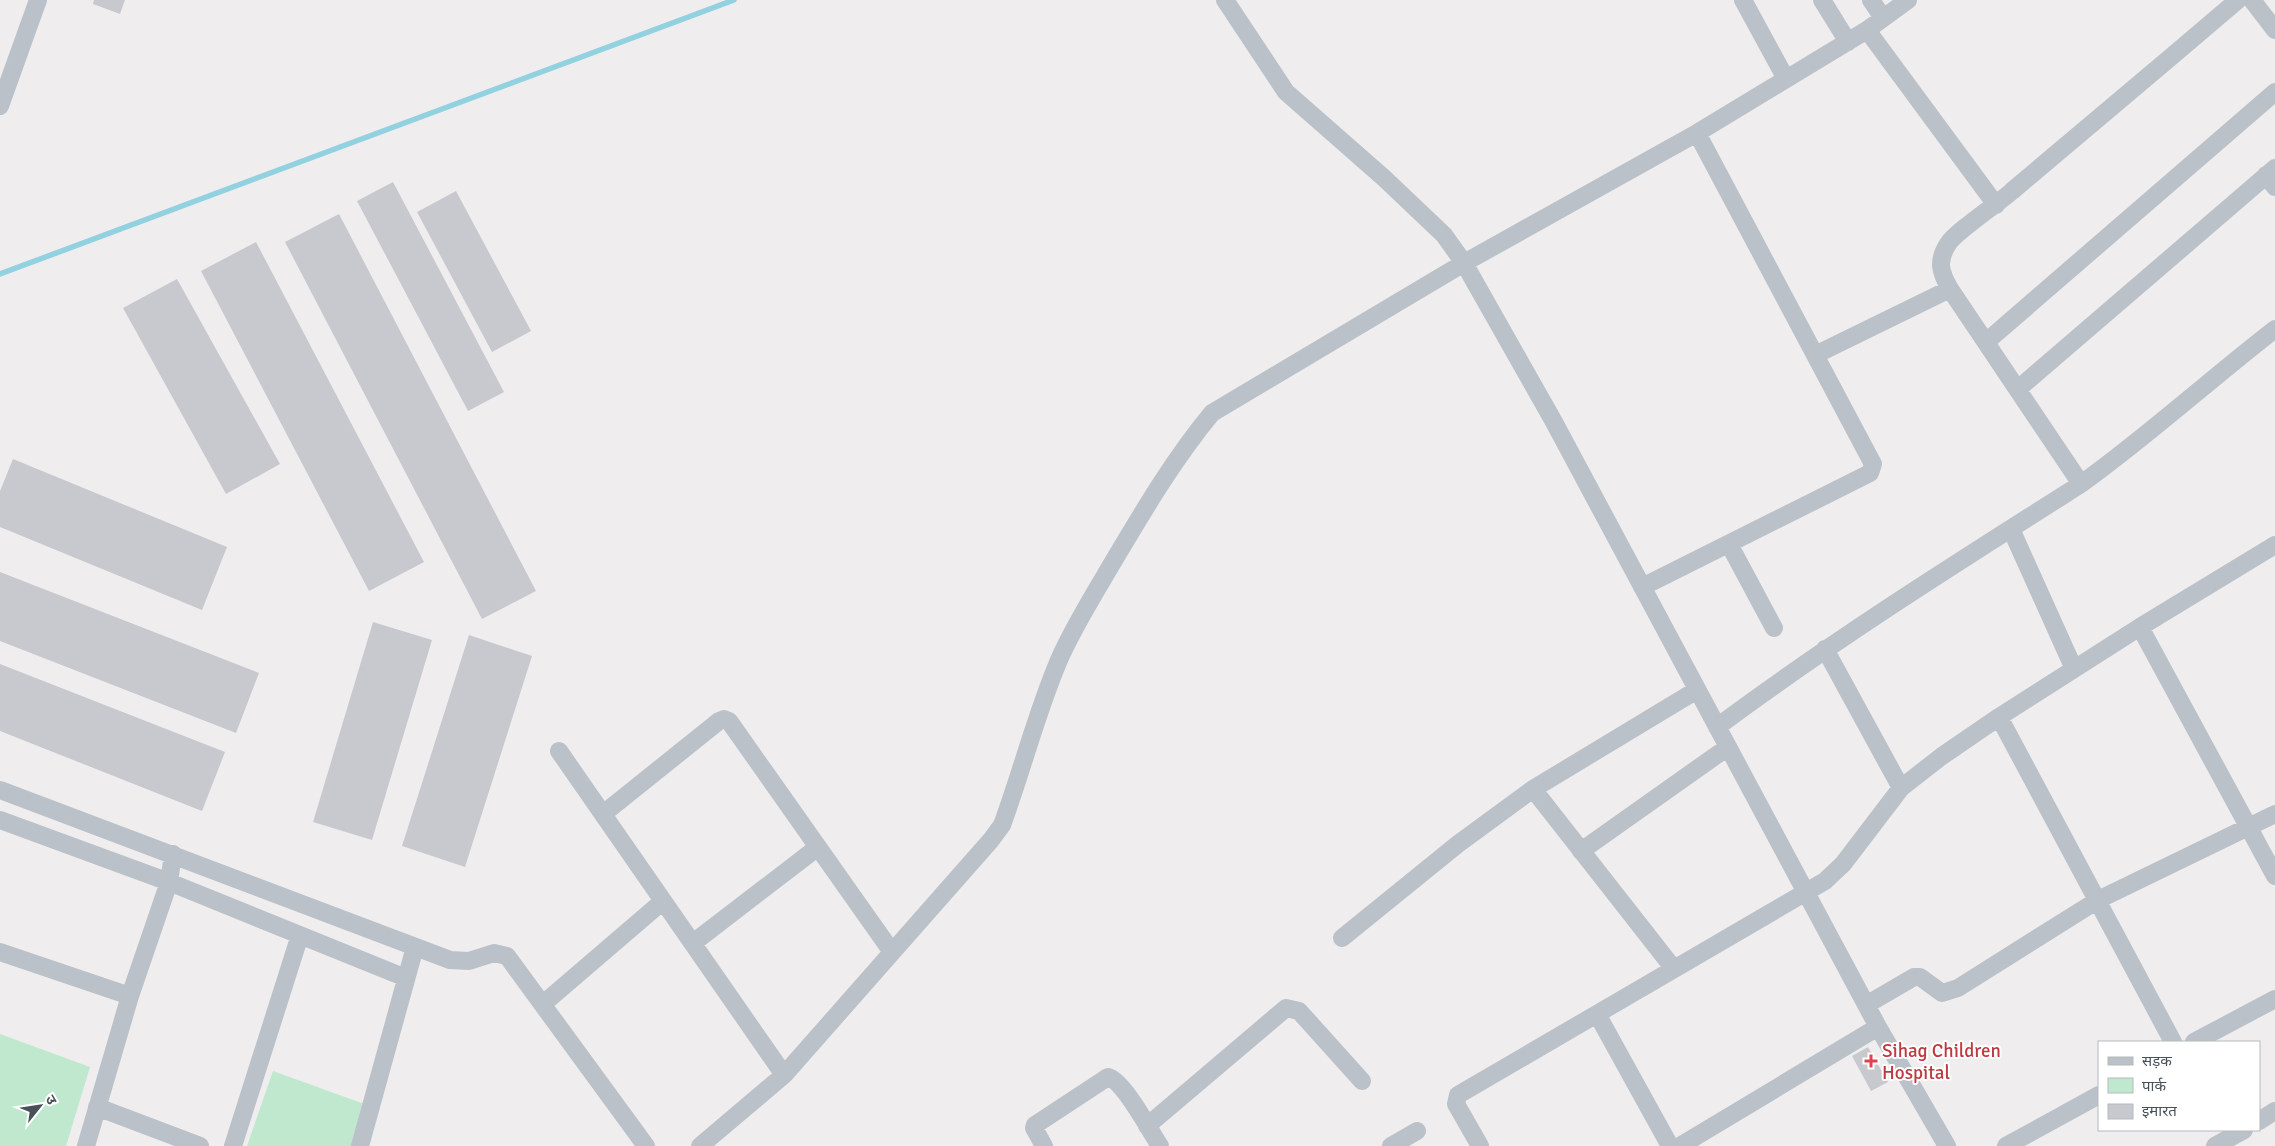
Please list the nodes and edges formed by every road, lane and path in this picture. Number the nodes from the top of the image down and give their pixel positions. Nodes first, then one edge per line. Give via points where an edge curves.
1 (38, 0) edge
2 (1225, 0) edge
3 (1742, 0) edge
4 (1822, 0) edge
5 (1871, 0) edge
6 (1908, 0) edge
7 (2238, 0) edge
8 (2252, 0) edge
9 (1883, 18) junction
10 (2275, 28) edge
11 (1868, 30) junction
12 (1848, 42) junction
13 (1786, 78) junction
14 (2275, 92) edge
15 (0, 106) edge
16 (1697, 133) junction
17 (2272, 177) edge
18 (1996, 205) junction
19 (1464, 263) junction
20 (1950, 289) junction
21 (2275, 329) edge
22 (1986, 342) junction
23 (1815, 355) junction
24 (2018, 389) junction
25 (2081, 484) junction
26 (2011, 528) junction
27 (1729, 544) junction
28 (2275, 545) edge
29 (1642, 587) junction
30 (2140, 627) junction
31 (1774, 628) dead end
32 (1825, 649) junction
33 (2074, 669) junction
34 (1697, 690) junction
35 (1999, 717) junction
36 (1717, 727) junction
37 (1728, 747) junction
38 (559, 751) dead end
39 (1901, 788) junction
40 (1533, 789) junction
41 (0, 790) edge
42 (603, 814) junction
43 (2275, 814) edge
44 (0, 820) edge
45 (2250, 828) junction
46 (818, 847) junction
47 (1581, 851) junction
48 (173, 854) junction
49 (2275, 876) edge
50 (169, 882) junction
51 (1806, 892) junction
52 (2098, 900) junction
53 (663, 901) junction
54 (300, 935) junction
55 (1342, 938) dead end
56 (693, 943) junction
57 (415, 947) junction
58 (0, 952) edge
59 (892, 952) junction
60 (1674, 969) junction
61 (406, 978) junction
62 (130, 996) junction
63 (2275, 999) edge
64 (543, 1004) junction
65 (1866, 1006) junction
66 (1597, 1014) junction
67 (1878, 1027) junction
68 (2172, 1041) edge
69 (2196, 1041) edge
70 (784, 1075) junction
71 (1362, 1081) dead end
72 (2098, 1096) edge
73 (97, 1107) junction
74 (2275, 1111) edge
75 (2260, 1120) edge
76 (1147, 1126) junction
77 (1417, 1131) dead end
78 (2242, 1131) edge
79 (2223, 1140) edge
80 (86, 1146) edge
81 (200, 1146) edge
82 (233, 1146) edge
83 (360, 1146) edge
84 (646, 1146) edge
85 (700, 1146) edge
86 (1044, 1146) edge
87 (1160, 1146) edge
88 (1391, 1146) edge
89 (1480, 1146) edge
90 (1670, 1146) edge
91 (1680, 1146) edge
92 (1947, 1146) edge
93 (2006, 1146) edge

1 - 15 street
2 - 19 street via 1286,92 1444,235
3 - 13 street
4 - 12 street
5 - 9 street
6 - 9 street
7 - 18 street
8 - 10 street
9 - 11 street
11 - 12 street
11 - 18 street
12 - 13 street
13 - 16 street
14 - 22 street
16 - 19 street
16 - 23 street
17 - 24 street
18 - 20 street via 1950,241 1943,252 1940,265
19 - 29 street
19 - 59 street via 1232,400 1212,413 1195,433 1129,535 1060,659 1002,825
20 - 22 street
20 - 23 street
21 - 25 street via 2114,461
22 - 24 street
23 - 27 street via 1873,464 1870,473
24 - 25 street
25 - 26 street
26 - 32 street
26 - 33 street
27 - 29 street
27 - 31 street
28 - 30 street
29 - 34 street
30 - 33 street
30 - 45 street
32 - 36 street
32 - 39 street
33 - 35 street
34 - 36 street
34 - 40 street
35 - 39 street
35 - 52 street
36 - 37 street
37 - 47 street
37 - 51 street
38 - 42 street
39 - 51 street via 1843,864 1826,881
40 - 47 street
40 - 55 street via 1458,844
41 - 48 street
42 - 46 street via 724,719 729,721
42 - 53 street
43 - 45 street
44 - 50 street
45 - 49 street
45 - 52 street
46 - 56 street
46 - 59 street
47 - 60 street
48 - 50 street
48 - 57 street
50 - 54 street
50 - 62 street
51 - 60 street
51 - 65 street
52 - 65 street via 1958,988 1942,993 1920,977 1914,977
52 - 68 street
53 - 56 street
53 - 64 street
54 - 61 street
54 - 82 street
56 - 70 street
57 - 61 street
57 - 64 street via 450,960 469,961 494,953 507,956
58 - 62 street
59 - 70 street
60 - 66 street
61 - 83 street
62 - 73 street
63 - 69 street
64 - 84 street
65 - 67 street
66 - 89 street via 1458,1096 1456,1104
66 - 90 street
67 - 91 street
67 - 92 street
70 - 85 street
71 - 76 street via 1299,1011 1286,1008
72 - 93 street
73 - 80 street
73 - 81 street
74 - 75 street
76 - 86 street via 1121,1087 1108,1077 1035,1125 1036,1134
76 - 87 street
77 - 88 street
78 - 79 street

